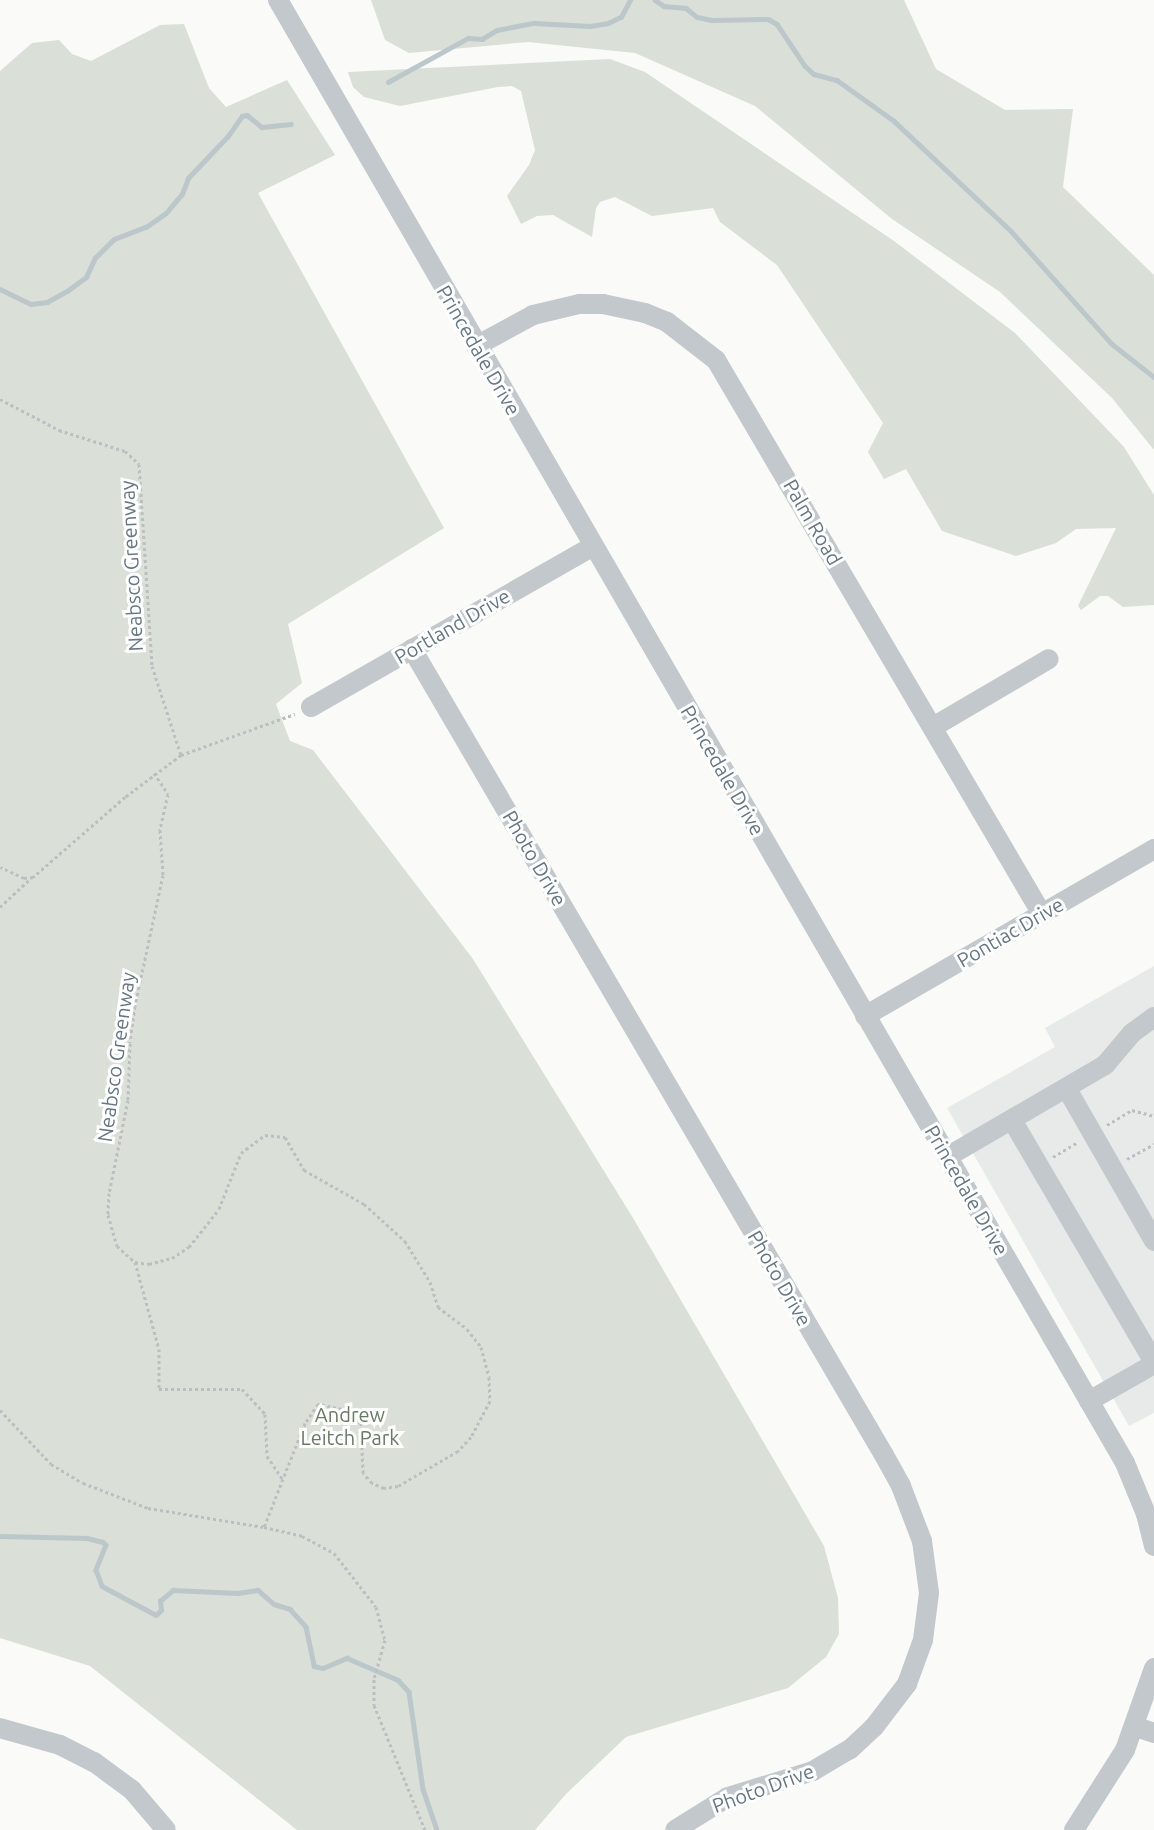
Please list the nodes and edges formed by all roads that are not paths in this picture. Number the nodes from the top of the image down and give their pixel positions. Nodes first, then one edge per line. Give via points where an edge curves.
1 (278, 0) edge
2 (476, 345) junction
3 (593, 546) junction
4 (412, 649) junction
5 (1049, 659) dead end
6 (311, 707) road end
7 (933, 727) junction
8 (1154, 849) edge
9 (1042, 914) junction
10 (865, 1016) junction
11 (1154, 1017) edge
12 (1066, 1089) junction
13 (1012, 1120) junction
14 (947, 1156) junction
15 (1154, 1241) edge
16 (1154, 1363) edge
17 (1089, 1401) junction
18 (1150, 1513) edge
19 (1154, 1546) edge
20 (1154, 1668) edge
21 (0, 1728) edge
22 (1145, 1730) edge
23 (166, 1830) edge
24 (675, 1830) edge
25 (1074, 1830) edge

1 - 2 street, Princedale Drive
2 - 3 street, Princedale Drive
2 - 7 street, Palm Road via 533,315 579,304 645,313 699,343 730,379
3 - 4 street, Portland Drive
3 - 10 street, Princedale Drive
4 - 6 street, Portland Drive
4 - 24 street, Photo Drive via 884,1455 901,1486 922,1541 929,1593 923,1640 907,1684 886,1713 850,1749 822,1766 777,1785 728,1797
5 - 7 street
7 - 9 street, Palm Road
8 - 9 street, Pontiac Drive
9 - 10 street, Pontiac Drive
10 - 14 street, Princedale Drive
11 - 12 street via 1132,1033 1105,1065
12 - 13 street
12 - 15 street
13 - 14 street
13 - 16 street
14 - 17 street, Princedale Drive
16 - 17 street
17 - 18 street, Princedale Drive
18 - 19 street, Princedale Drive
20 - 22 street
21 - 23 street via 60,1745 94,1762 132,1790
22 - 25 street

